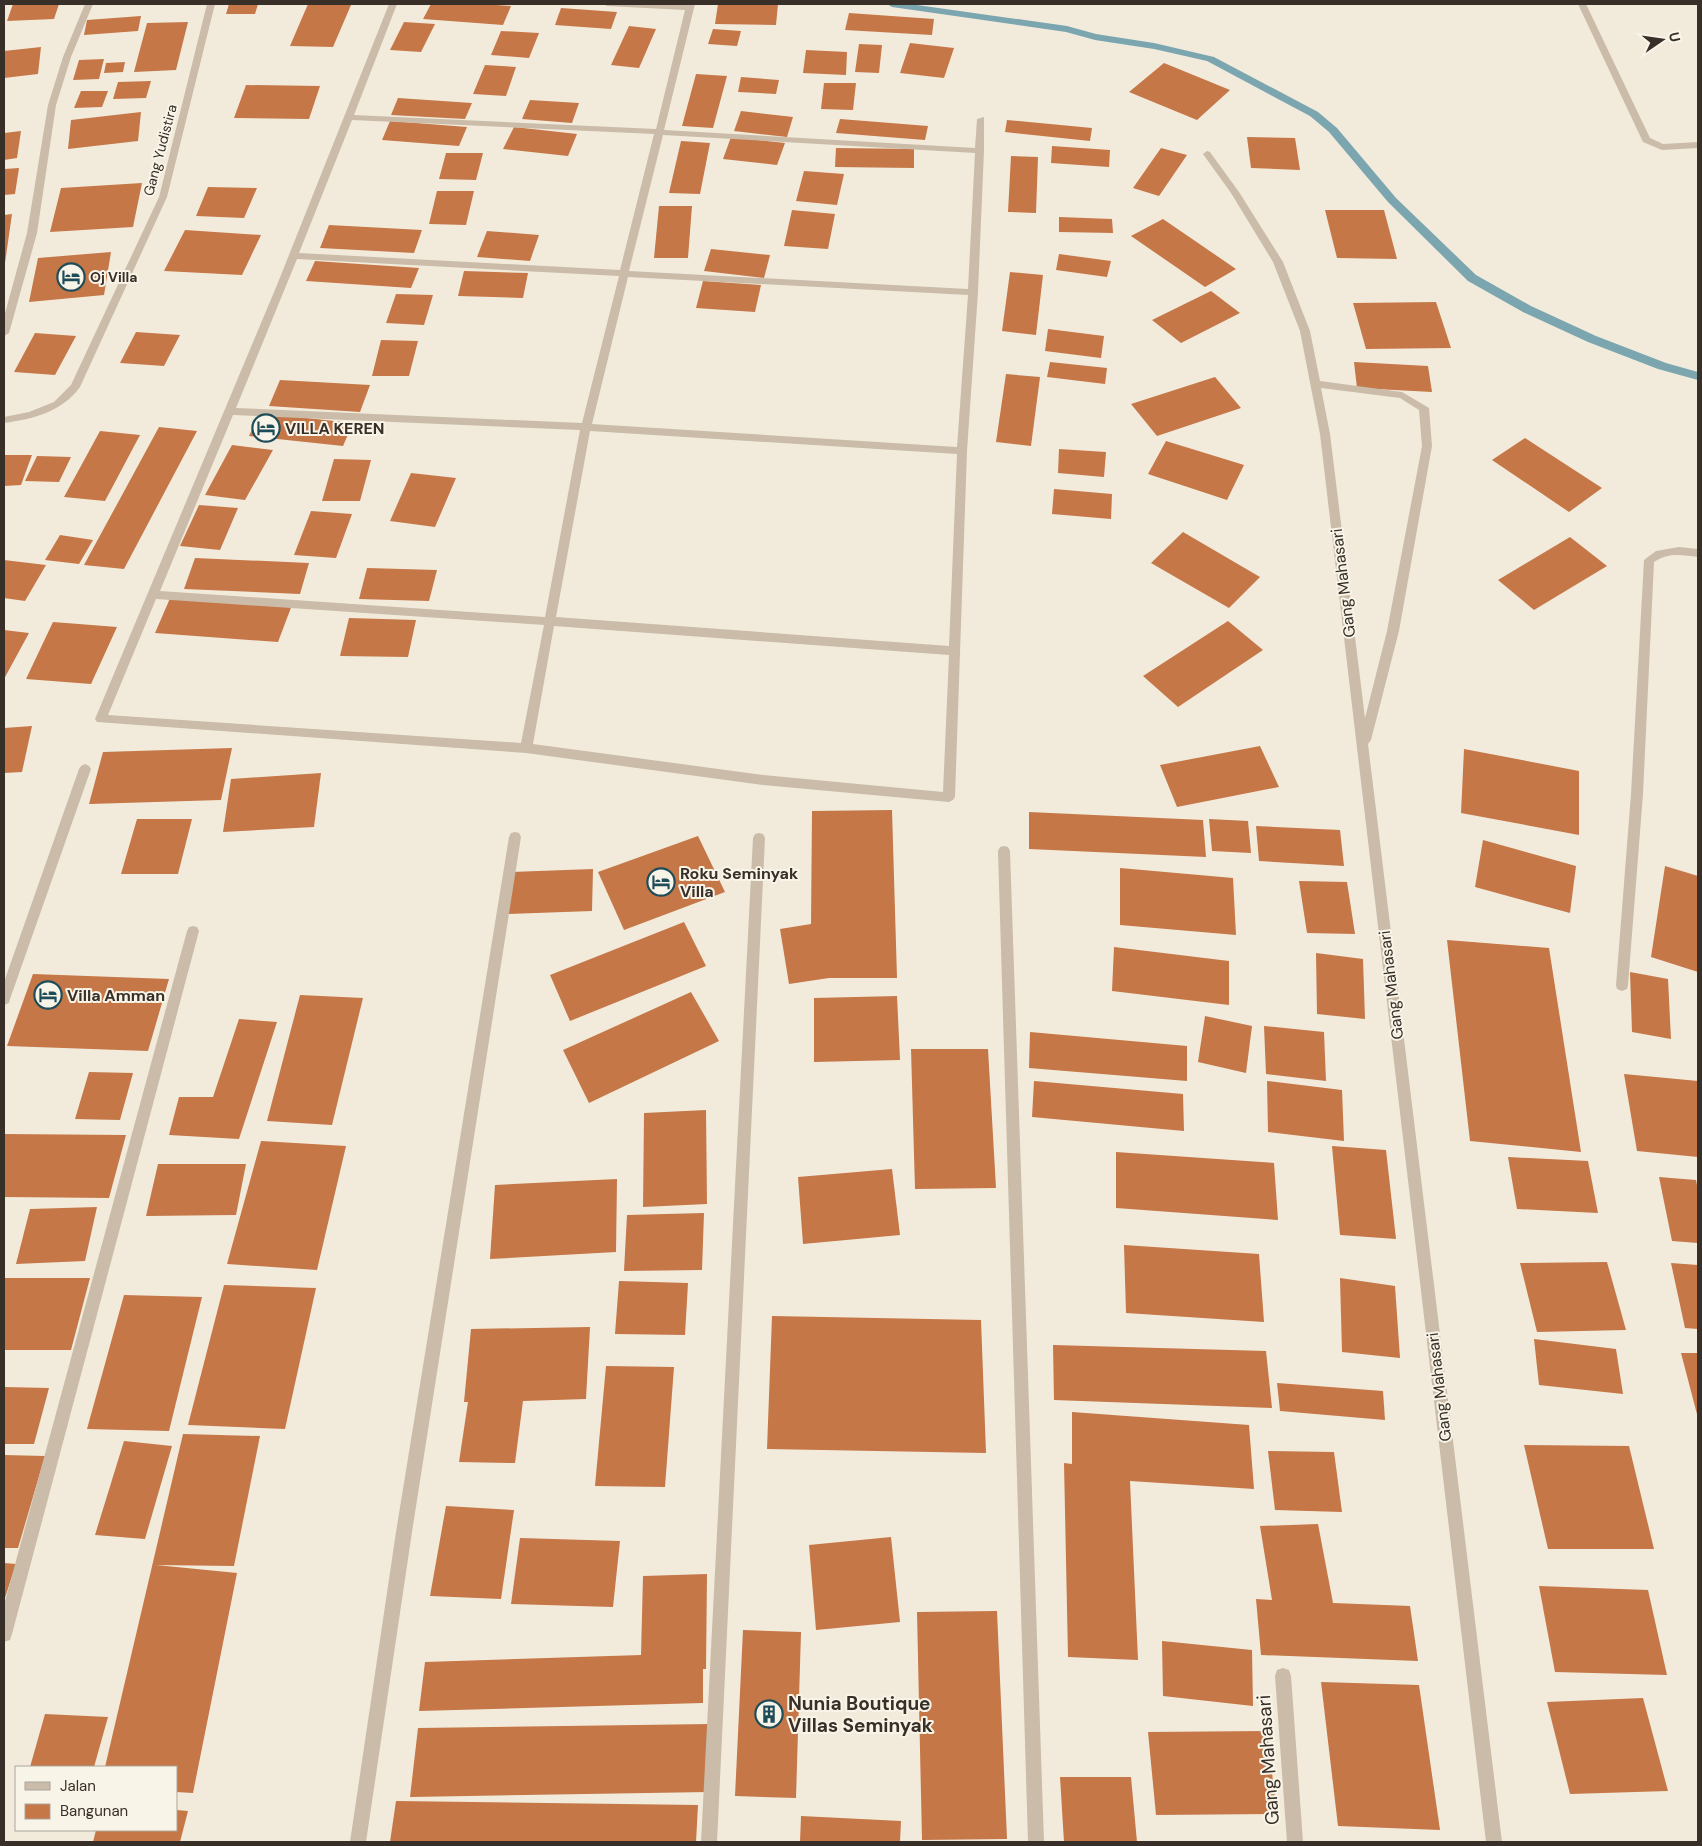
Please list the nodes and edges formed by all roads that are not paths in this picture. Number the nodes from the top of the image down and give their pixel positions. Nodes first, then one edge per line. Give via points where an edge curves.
1 (89, 4) edge
2 (211, 4) edge
3 (393, 4) edge
4 (607, 4) edge
5 (1582, 4) edge
6 (690, 6) edge
7 (348, 117) junction
8 (981, 119) dead end
9 (658, 132) junction
10 (1698, 146) edge
11 (980, 151) junction
12 (1206, 154) dead end
13 (293, 256) junction
14 (623, 273) junction
15 (972, 292) junction
16 (4, 333) edge
17 (1315, 384) junction
18 (230, 411) junction
19 (4, 420) edge
20 (586, 427) junction
21 (962, 451) junction
22 (1698, 553) edge
23 (152, 595) junction
24 (549, 621) junction
25 (954, 651) junction
26 (1363, 747) junction
27 (526, 748) junction
28 (85, 770) dead end
29 (515, 837) dead end
30 (759, 838) dead end
31 (1004, 851) dead end
32 (193, 931) dead end
33 (1622, 984) dead end
34 (4, 999) edge
35 (4, 1634) edge
36 (1283, 1676) dead end
37 (358, 1842) edge
38 (709, 1842) edge
39 (1036, 1842) edge
40 (1295, 1842) edge
41 (1494, 1842) edge

1 - 16 street via 52,105 32,233
2 - 19 street, Gang Yudistira via 163,197 75,386 58,404 31,415
3 - 7 street
4 - 6 street
5 - 10 street via 1646,140 1662,147
6 - 9 street
7 - 9 street
7 - 13 street
8 - 11 street
9 - 11 street
9 - 14 street
11 - 15 street
12 - 17 street, Gang Mahasari via 1235,192 1278,262 1305,331
13 - 14 street
13 - 18 street
14 - 15 street
14 - 20 street
15 - 21 street
17 - 26 street, Gang Mahasari via 1325,434
17 - 26 street via 1402,395 1424,408 1428,446 1393,631
18 - 20 street
18 - 23 street
20 - 21 street
20 - 24 street
21 - 25 street
22 - 33 street via 1682,550 1657,552 1649,560
23 - 24 street
23 - 27 street via 101,719
24 - 25 street
24 - 27 street
25 - 27 street via 949,797 763,780
26 - 41 street, Gang Mahasari
28 - 34 street
29 - 37 street via 405,1523
30 - 38 street
31 - 39 street
32 - 35 street
36 - 40 street, Gang Mahasari

